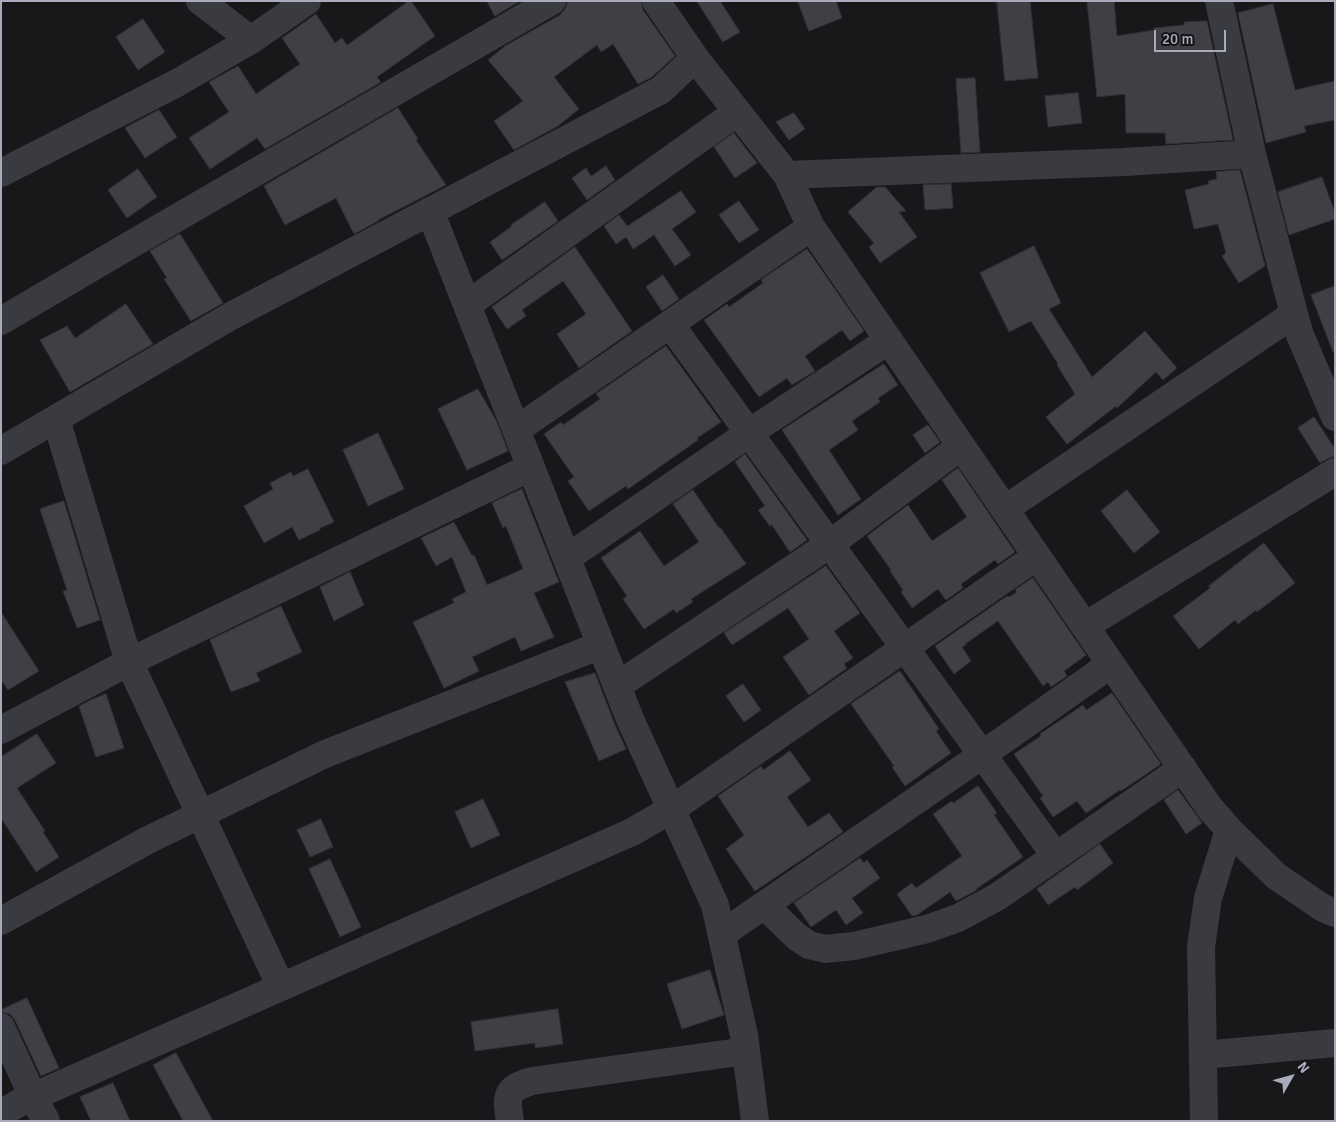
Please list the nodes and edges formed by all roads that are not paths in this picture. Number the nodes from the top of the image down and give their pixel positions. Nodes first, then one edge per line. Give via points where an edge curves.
1 (200, 1) edge
2 (307, 1) edge
3 (552, 1) edge
4 (656, 1) edge
5 (1220, 1) edge
6 (251, 40) junction
7 (695, 58) junction
8 (737, 112) junction
9 (1252, 154) junction
10 (1, 173) edge
11 (787, 175) junction
12 (430, 211) junction
13 (811, 227) junction
14 (468, 305) junction
15 (1294, 314) junction
16 (1, 321) edge
17 (670, 324) junction
18 (889, 340) junction
19 (1335, 417) edge
20 (56, 419) junction
21 (516, 430) junction
22 (749, 433) junction
23 (961, 446) junction
24 (1, 451) edge
25 (531, 467) junction
26 (1335, 472) edge
27 (1005, 509) junction
28 (830, 544) junction
29 (1037, 556) junction
30 (567, 558) junction
31 (1085, 626) junction
32 (601, 646) junction
33 (904, 647) junction
34 (129, 662) junction
35 (1111, 664) junction
36 (617, 686) junction
37 (1, 730) edge
38 (982, 755) junction
39 (1183, 768) junction
40 (672, 809) junction
41 (201, 814) junction
42 (1229, 830) junction
43 (1056, 855) junction
44 (764, 905) junction
45 (1335, 913) edge
46 (1, 921) edge
47 (722, 934) junction
48 (282, 987) junction
49 (1, 1027) edge
50 (1335, 1043) edge
51 (746, 1051) junction
52 (1203, 1056) junction
53 (33, 1097) junction
54 (1, 1113) edge
55 (46, 1121) edge
56 (510, 1121) edge
57 (755, 1121) edge
58 (1204, 1121) edge

1 - 6 street
2 - 6 street
3 - 16 street
4 - 7 street
5 - 9 street
6 - 10 street via 177,83
7 - 8 street
7 - 12 street via 661,90
8 - 11 street
8 - 14 street
9 - 11 street
9 - 15 street
11 - 13 street
12 - 14 street
12 - 20 street via 231,316
13 - 17 street
13 - 18 street
14 - 21 street
15 - 19 street
15 - 27 street
17 - 21 street
17 - 22 street
18 - 22 street
18 - 23 street
20 - 24 street
20 - 34 street
21 - 25 street
22 - 28 street
22 - 30 street
23 - 27 street
23 - 28 street
25 - 30 street
25 - 34 street
26 - 31 street
27 - 29 street
28 - 33 street
28 - 36 street
29 - 31 street
29 - 33 street
30 - 32 street
31 - 35 street
32 - 36 street
32 - 41 street via 325,754
33 - 38 street
33 - 40 street
34 - 37 street
34 - 41 street
35 - 38 street
35 - 39 street
36 - 40 street
38 - 43 street
38 - 44 street
39 - 42 street
39 - 43 street
40 - 47 street via 715,905
40 - 48 street via 632,832
41 - 46 street
41 - 48 street
42 - 45 street via 1276,876
42 - 52 street via 1208,898 1201,948
43 - 44 street via 997,897 958,918 927,929 854,946 825,949 809,945
44 - 47 street
47 - 51 street
48 - 53 street
49 - 53 street
50 - 52 street
51 - 56 street via 518,1085 507,1101
51 - 57 street
52 - 58 street
53 - 54 street
53 - 55 street

